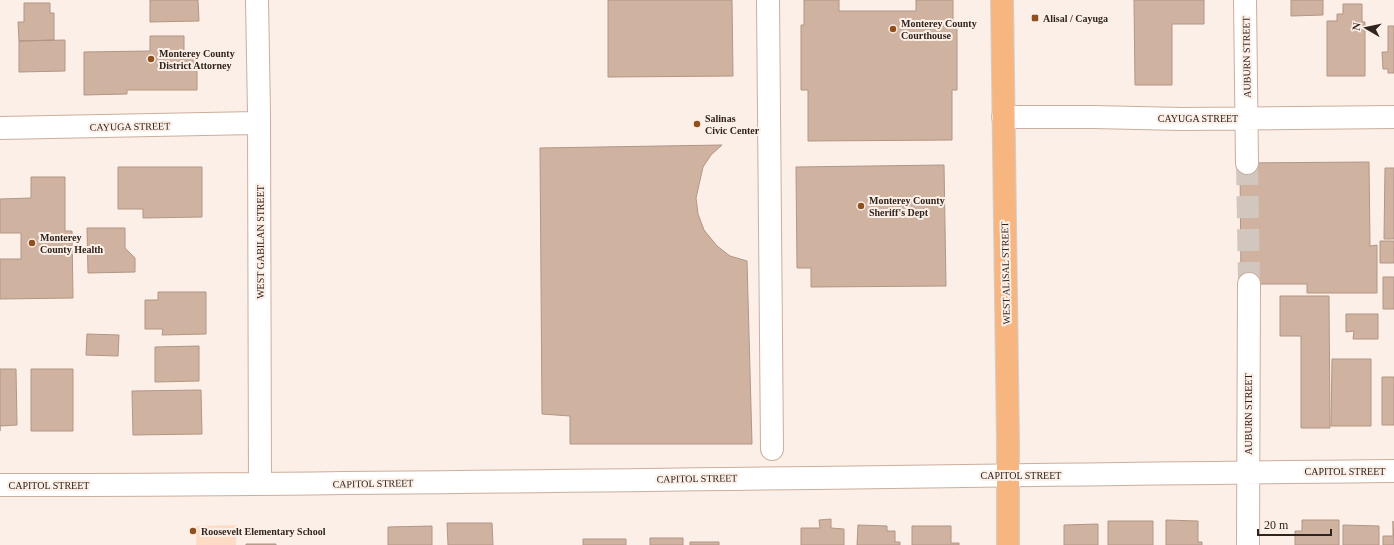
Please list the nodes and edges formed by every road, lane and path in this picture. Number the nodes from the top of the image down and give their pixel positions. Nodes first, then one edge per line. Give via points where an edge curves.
1 (257, 0) edge
2 (768, 0) edge
3 (1002, 0) edge
4 (1245, 0) edge
5 (1003, 117) junction
6 (1394, 117) edge
7 (1247, 118) junction
8 (259, 123) junction
9 (0, 128) edge
10 (1247, 163) tunnel mouth
11 (1249, 284) tunnel mouth
12 (772, 449) dead end
13 (1394, 471) edge
14 (1248, 472) junction
15 (1008, 475) junction
16 (0, 484) edge
17 (260, 484) junction
18 (1008, 545) edge
19 (1248, 545) edge

1 - 8 street, WEST GABILAN STREET
2 - 12 street
3 - 5 main road, WEST ALISAL STREET
4 - 7 street, AUBURN STREET
5 - 7 street, CAYUGA STREET
5 - 15 main road, WEST ALISAL STREET
6 - 7 street, CAYUGA STREET
7 - 10 street, AUBURN STREET
8 - 9 street, CAYUGA STREET
8 - 17 street, WEST GABILAN STREET
11 - 14 street, AUBURN STREET
13 - 14 street, CAPITOL STREET
14 - 15 street, CAPITOL STREET
14 - 19 street, AUBURN STREET
15 - 17 street, CAPITOL STREET
15 - 18 main road, WEST ALISAL STREET
16 - 17 street, CAPITOL STREET

